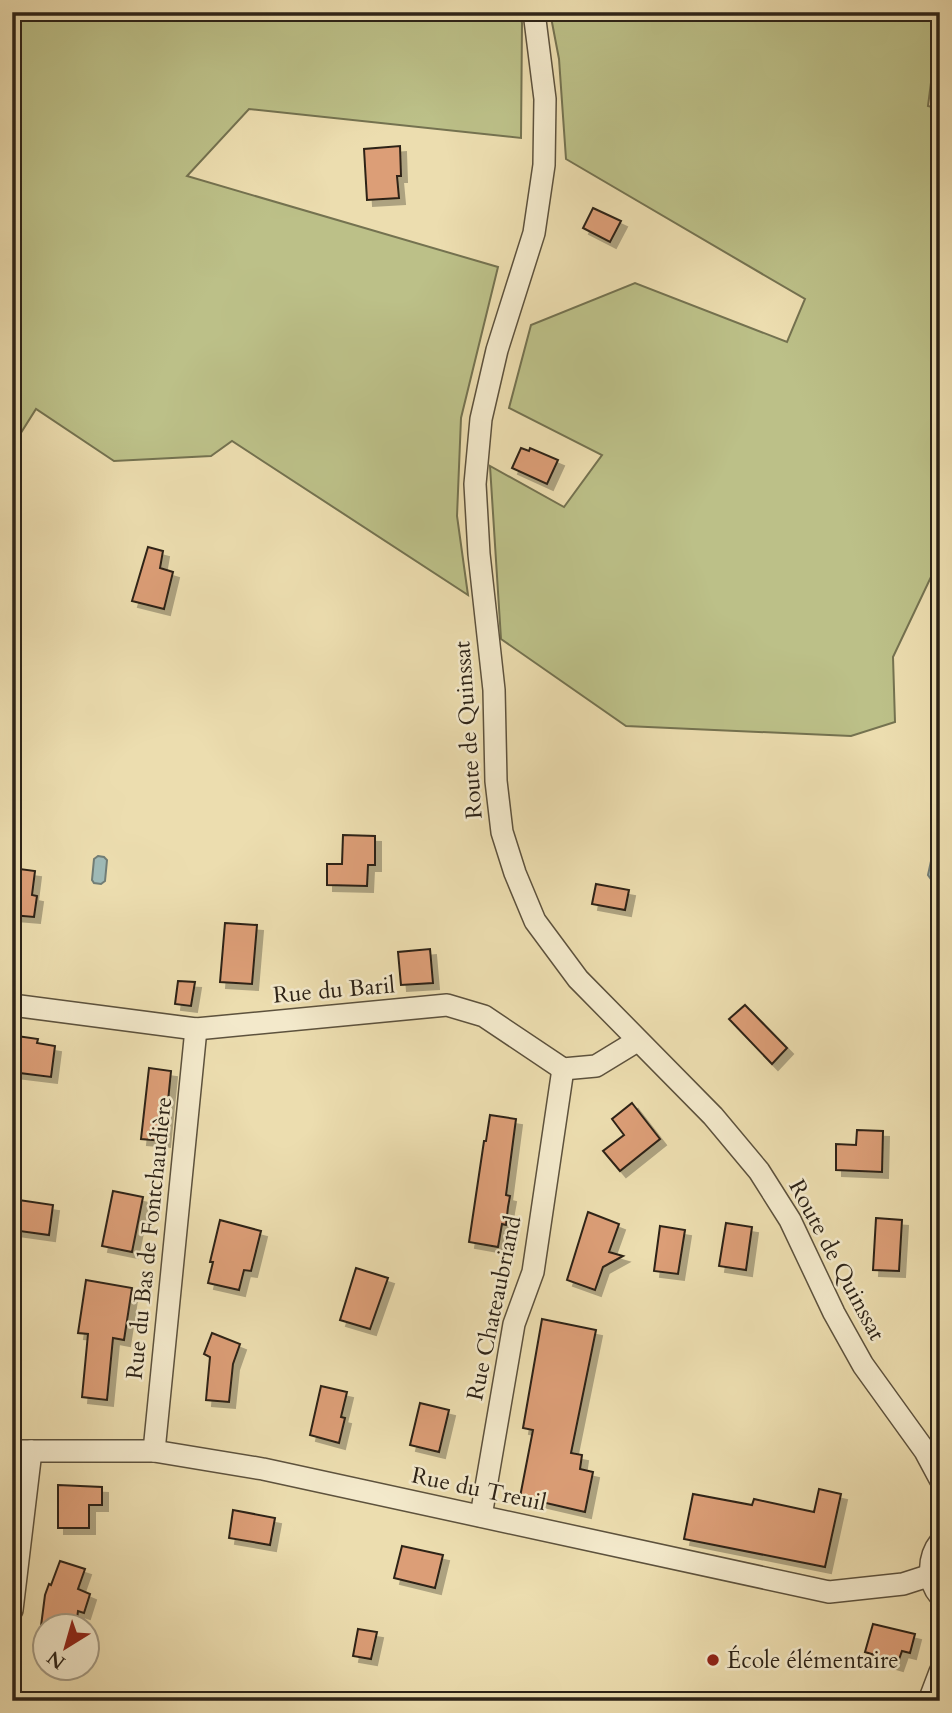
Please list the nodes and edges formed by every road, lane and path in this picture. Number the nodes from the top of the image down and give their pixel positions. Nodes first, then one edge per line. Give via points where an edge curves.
1 (534, 12) edge
2 (12, 1005) edge
3 (196, 1029) junction
4 (637, 1041) junction
5 (563, 1069) junction
6 (22, 1451) edge
7 (154, 1451) junction
8 (940, 1479) edge
9 (481, 1516) junction
10 (940, 1542) edge
11 (930, 1575) junction
12 (940, 1596) edge
13 (12, 1610) edge
14 (940, 1672) edge
15 (929, 1701) edge

1 - 4 street, Route de Quinssat via 545,99 544,165 534,233 496,351 481,419 475,484 494,690 496,781 502,832 535,922 578,979
2 - 3 street, Rue du Baril
3 - 5 street, Rue du Baril via 447,1005 484,1016
3 - 7 street, Rue du Bas de Fontchaudière
4 - 5 street via 596,1066
4 - 8 street, Route de Quinssat via 713,1116 759,1171 790,1220 863,1365
5 - 9 street, Rue Chateaubriand via 533,1272 513,1324
6 - 7 street, Rue du Treuil
6 - 13 street
7 - 9 street, Rue du Treuil via 263,1469
9 - 11 street, Rue du Treuil via 829,1592 903,1584
10 - 11 street
11 - 12 street
14 - 15 street

